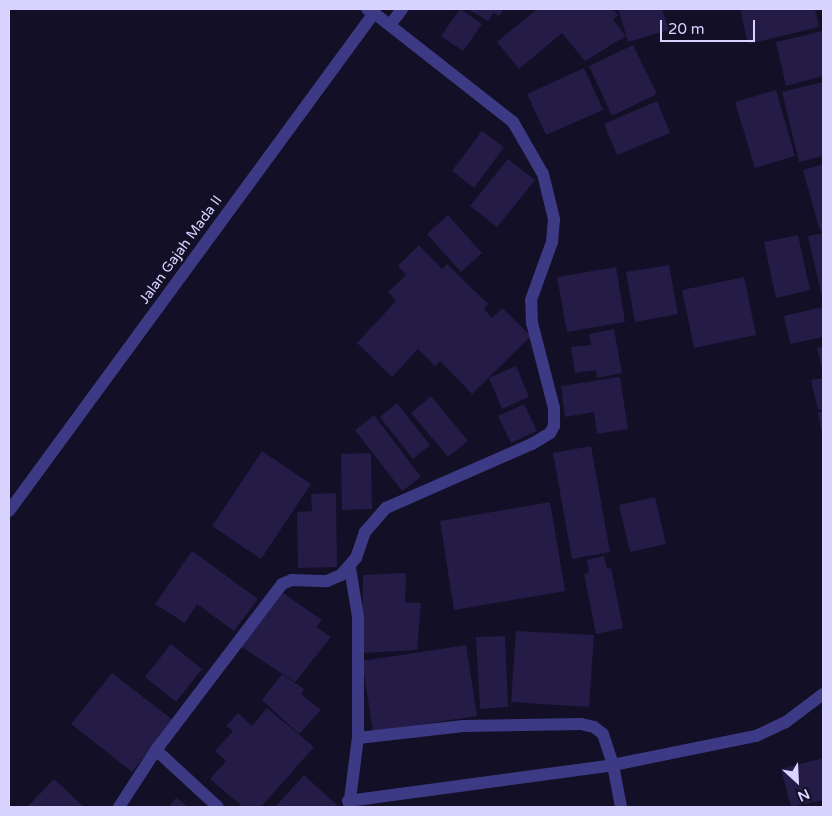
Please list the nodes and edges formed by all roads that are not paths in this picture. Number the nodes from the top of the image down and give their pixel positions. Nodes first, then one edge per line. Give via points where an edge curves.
1 (402, 9) edge
2 (370, 11) edge
3 (390, 25) junction
4 (9, 511) edge
5 (350, 568) junction
6 (823, 694) edge
7 (358, 738) junction
8 (156, 750) junction
9 (613, 765) junction
10 (348, 804) edge
11 (119, 807) edge
12 (218, 807) edge
13 (621, 807) edge

1 - 3 street
2 - 3 street
2 - 4 street, Jalan Gajah Mada II
3 - 5 street via 513,122 543,174 554,219 552,242 538,273 531,300 532,323 555,418 550,433 538,442 386,508 365,532
5 - 7 street via 357,609
5 - 8 street via 327,581 292,580 282,584
6 - 9 street via 786,722 756,736
7 - 9 street via 463,726 581,724 594,727 603,734
7 - 10 street
8 - 11 street
8 - 12 street
9 - 10 street
9 - 13 street

